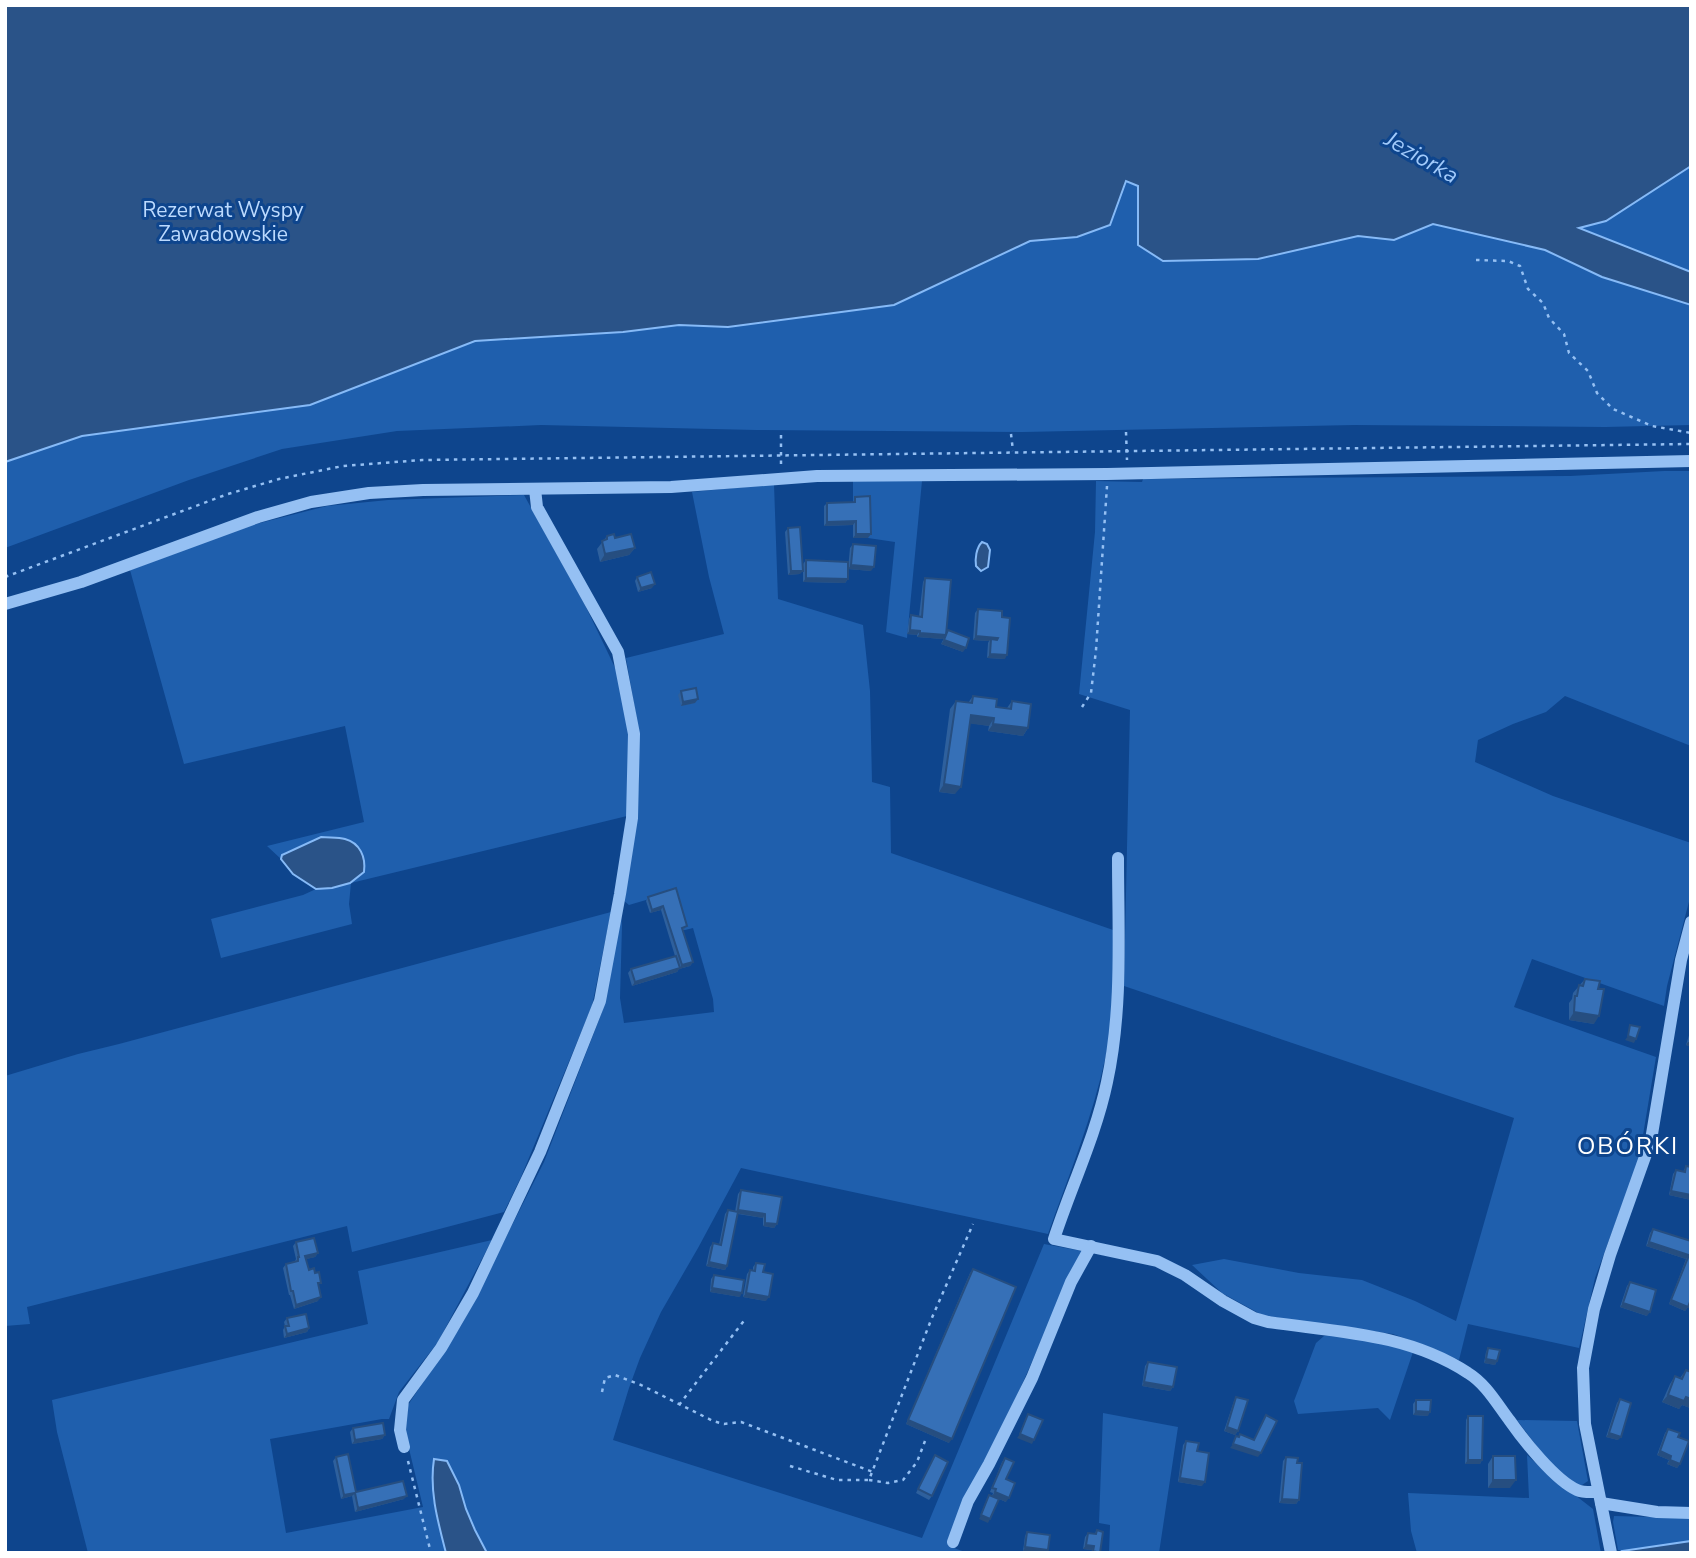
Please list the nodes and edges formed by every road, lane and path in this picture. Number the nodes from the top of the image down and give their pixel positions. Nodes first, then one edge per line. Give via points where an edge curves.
1 (1476, 260) dead end
2 (1126, 432) dead end
3 (1691, 433) edge
4 (1011, 434) dead end
5 (781, 435) dead end
6 (1127, 451) dead end
7 (1013, 452) dead end
8 (782, 456) dead end
9 (1691, 461) edge
10 (1107, 474) junction
11 (535, 489) junction
12 (5, 604) edge
13 (1082, 707) dead end
14 (1118, 858) dead end
15 (1691, 922) edge
16 (973, 1224) dead end
17 (1091, 1246) junction
18 (746, 1318) dead end
19 (602, 1392) dead end
20 (679, 1405) junction
21 (925, 1441) dead end
22 (404, 1447) joint
23 (790, 1466) dead end
24 (873, 1472) junction
25 (869, 1480) junction
26 (1599, 1497) junction
27 (1691, 1513) edge
28 (953, 1542) dead end
29 (1609, 1546) edge
30 (431, 1553) edge

1 - 3 path via 1520,266 1528,289 1564,334 1569,353 1588,371 1597,393 1614,409 1652,426
2 - 6 path
4 - 7 path
5 - 8 path
9 - 10 street
10 - 11 street via 817,476 671,487
10 - 13 path via 1093,682
11 - 12 street via 369,493 311,502
11 - 22 street via 537,507 618,652 634,734 632,818 600,1000 540,1152 473,1293 402,1401
14 - 17 street via 1118,1015 1107,1082 1054,1239
15 - 26 street via 1651,1140 1607,1265 1583,1368 1585,1424
16 - 24 path
17 - 26 street via 1157,1261 1254,1318 1376,1337 1428,1352 1470,1374 1536,1454 1569,1485
17 - 28 street via 1071,1282 1032,1378 968,1501
18 - 20 path
19 - 20 path via 605,1378 615,1375
20 - 24 path via 713,1422 741,1422
21 - 25 path via 917,1462 902,1480
22 - 30 path
23 - 25 path via 836,1480
24 - 25 path
26 - 27 street via 1657,1512
26 - 29 street

